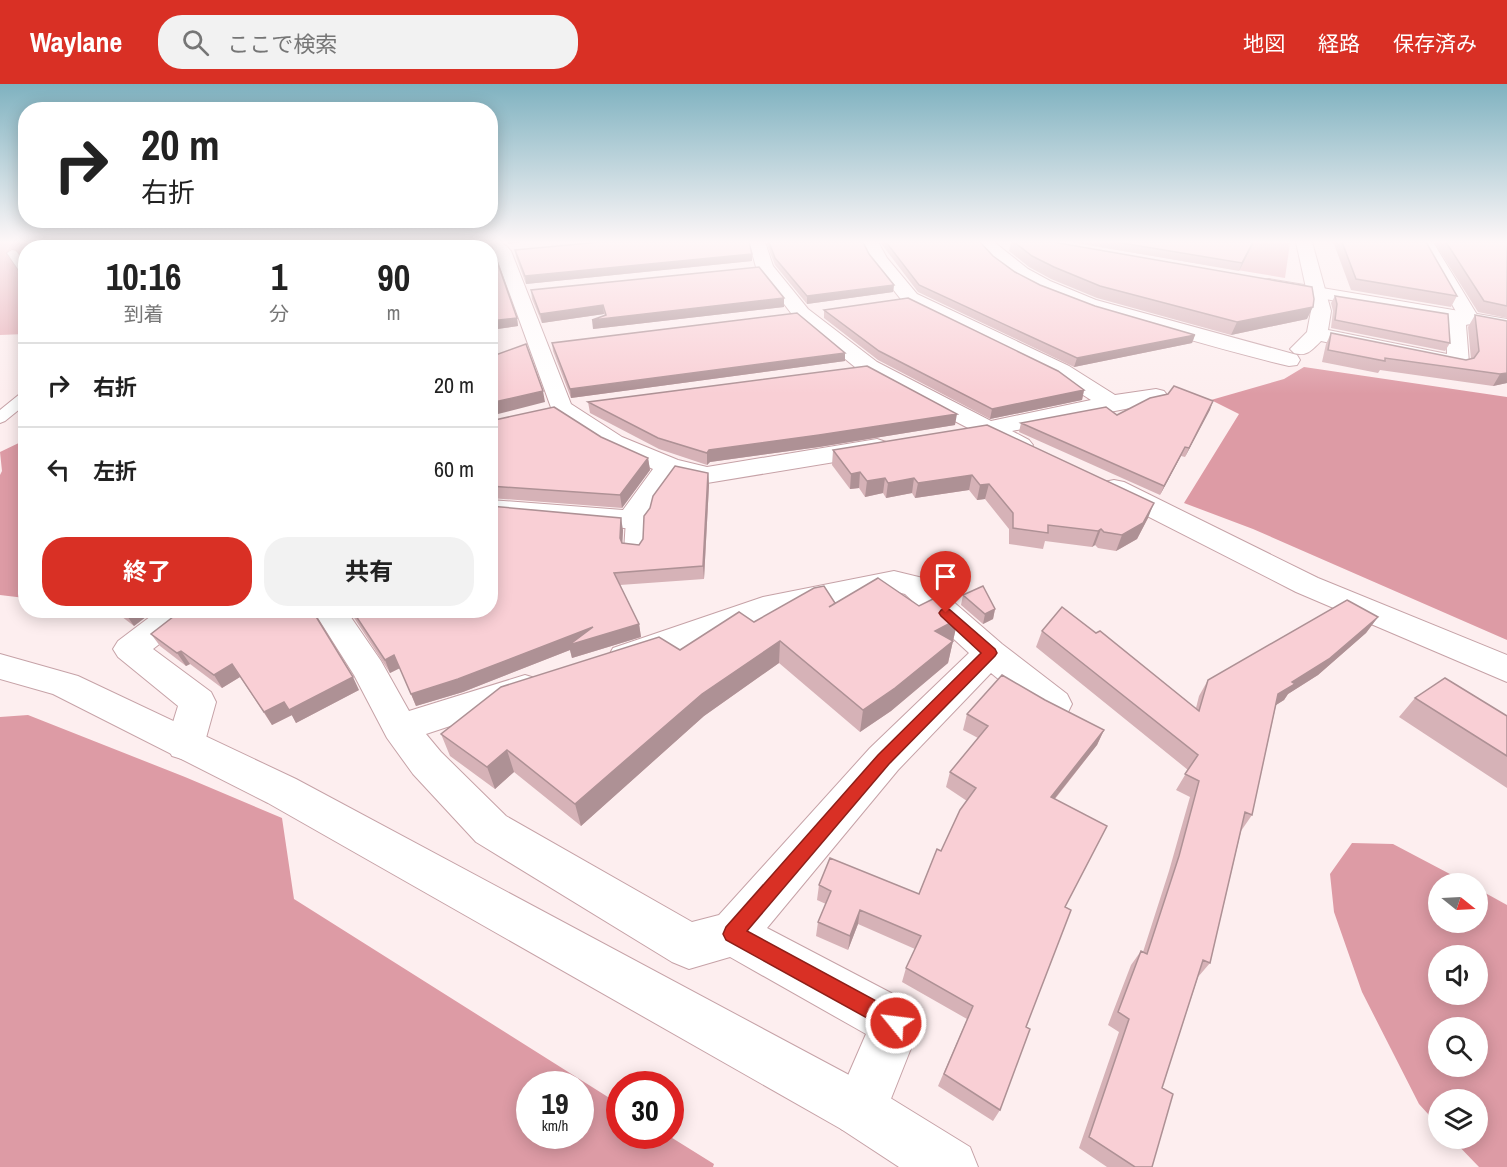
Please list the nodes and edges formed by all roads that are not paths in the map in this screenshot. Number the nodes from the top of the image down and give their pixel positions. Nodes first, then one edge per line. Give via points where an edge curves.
1 (1317, 292) edge
2 (526, 293) edge
3 (779, 293) edge
4 (906, 293) edge
5 (1061, 293) edge
6 (1320, 293) edge
7 (1456, 293) edge
8 (910, 298) junction
9 (888, 301) edge
10 (1468, 318) junction
11 (1507, 325) edge
12 (1317, 334) junction
13 (1289, 360) junction
14 (1261, 372) dead end
15 (1156, 396) edge
16 (18, 403) edge
17 (1111, 403) junction
18 (596, 404) edge
19 (551, 411) junction
20 (0, 418) edge
21 (987, 429) junction
22 (952, 435) edge
23 (894, 444) edge
24 (1041, 454) edge
25 (669, 466) junction
26 (1095, 479) edge
27 (498, 509) edge
28 (635, 520) junction
29 (633, 551) edge
30 (172, 618) edge
31 (334, 618) edge
32 (990, 653) junction
33 (600, 664) edge
34 (0, 666) edge
35 (1507, 669) edge
36 (557, 678) edge
37 (1054, 704) edge
38 (400, 728) junction
39 (185, 745) junction
40 (733, 934) junction
41 (860, 1110) junction
42 (925, 1161) edge

1 - 12 street via 1321,311
2 - 19 street via 548,343
3 - 21 street via 857,369
4 - 8 street
5 - 13 street via 1113,312
6 - 10 street
7 - 10 street
8 - 9 street
8 - 17 street via 1061,370
10 - 11 street
10 - 12 street via 1455,321 1458,363
12 - 13 street
13 - 14 street
15 - 17 street
16 - 20 lane
17 - 21 street
18 - 19 street
19 - 25 street
21 - 22 street
21 - 24 street
23 - 25 street via 707,475
25 - 28 street via 638,507
26 - 35 street via 1307,585
27 - 28 street
28 - 29 lane
30 - 39 street via 130,650 198,702
31 - 38 street via 369,670
32 - 33 street via 916,586 894,581 763,608
32 - 37 street
32 - 40 street via 884,759
34 - 39 street via 66,685
36 - 38 street
38 - 40 street via 427,763 491,829 688,946
39 - 41 street via 282,791
40 - 41 street via 896,1023
41 - 42 street

